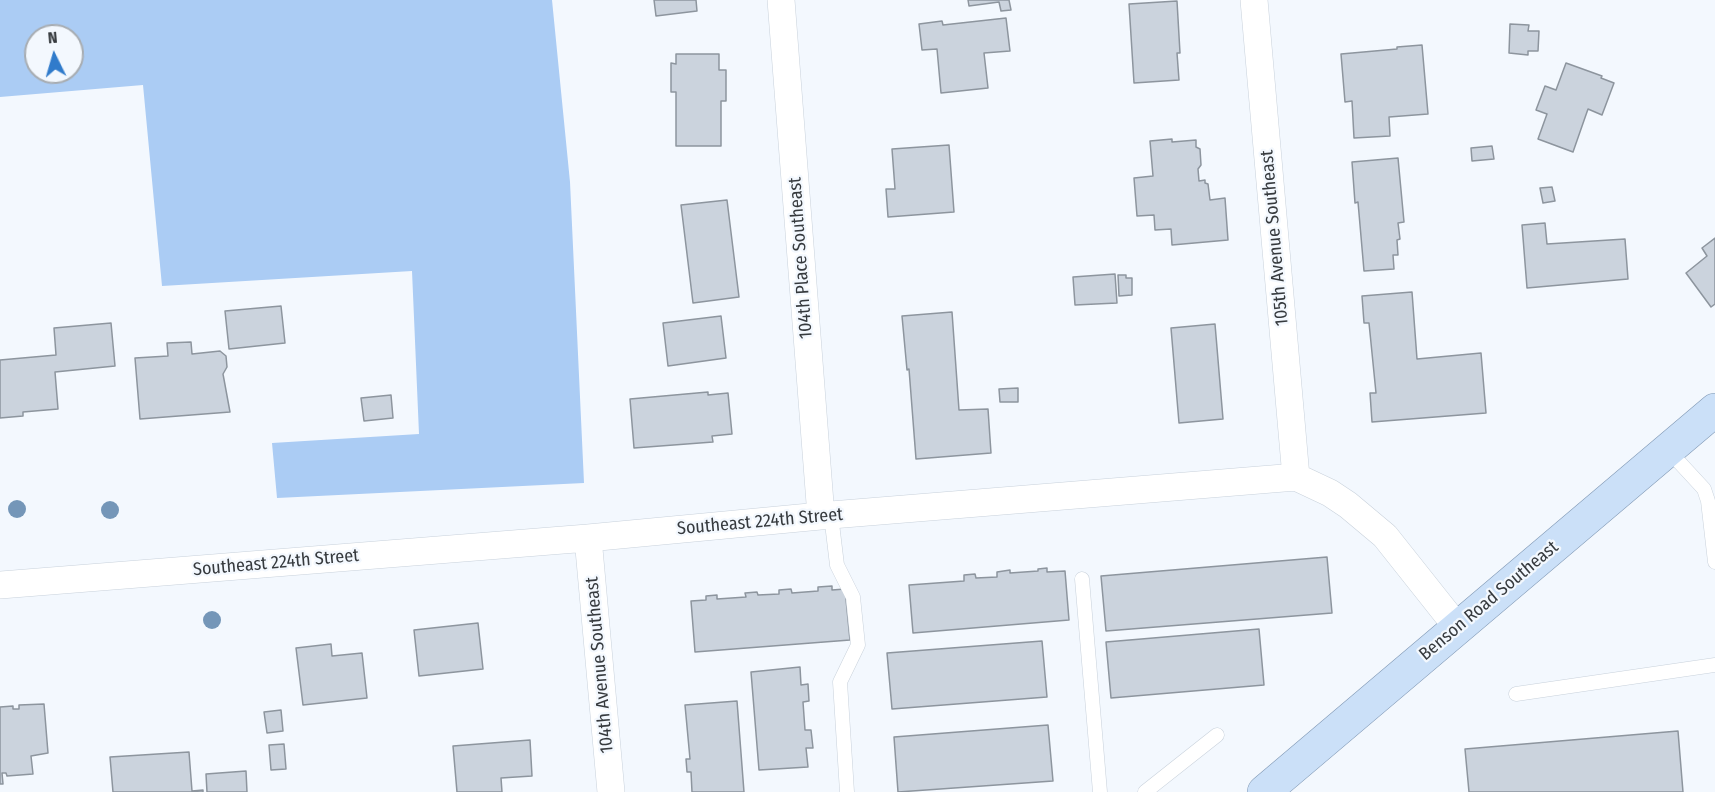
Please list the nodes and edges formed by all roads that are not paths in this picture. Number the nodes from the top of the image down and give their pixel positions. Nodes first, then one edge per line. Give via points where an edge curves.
1 (781, 0) edge
2 (1254, 0) edge
3 (1715, 410) edge
4 (1668, 450) junction
5 (1296, 477) junction
6 (826, 515) junction
7 (588, 538) junction
8 (1715, 562) edge
9 (1082, 579) dead end
10 (0, 585) edge
11 (1458, 628) junction
12 (1715, 665) edge
13 (1516, 694) dead end
14 (1217, 735) dead end
15 (611, 792) edge
16 (847, 792) edge
17 (1100, 792) edge
18 (1145, 792) edge
19 (1264, 792) edge

1 - 6 street, 104th Place Southeast
2 - 5 street, 105th Avenue Southeast
3 - 4 main road, Benson Road Southeast
4 - 8 lane via 1704,489
4 - 11 main road, Benson Road Southeast
5 - 6 street, Southeast 224th Street
5 - 11 street, Southeast 224th Street via 1330,493 1385,536
6 - 7 street, Southeast 224th Street
6 - 16 lane via 837,565 854,597 858,645 840,682
7 - 10 street, Southeast 224th Street
7 - 15 street, 104th Avenue Southeast
9 - 17 lane
11 - 19 main road, Benson Road Southeast
12 - 13 lane
14 - 18 lane

